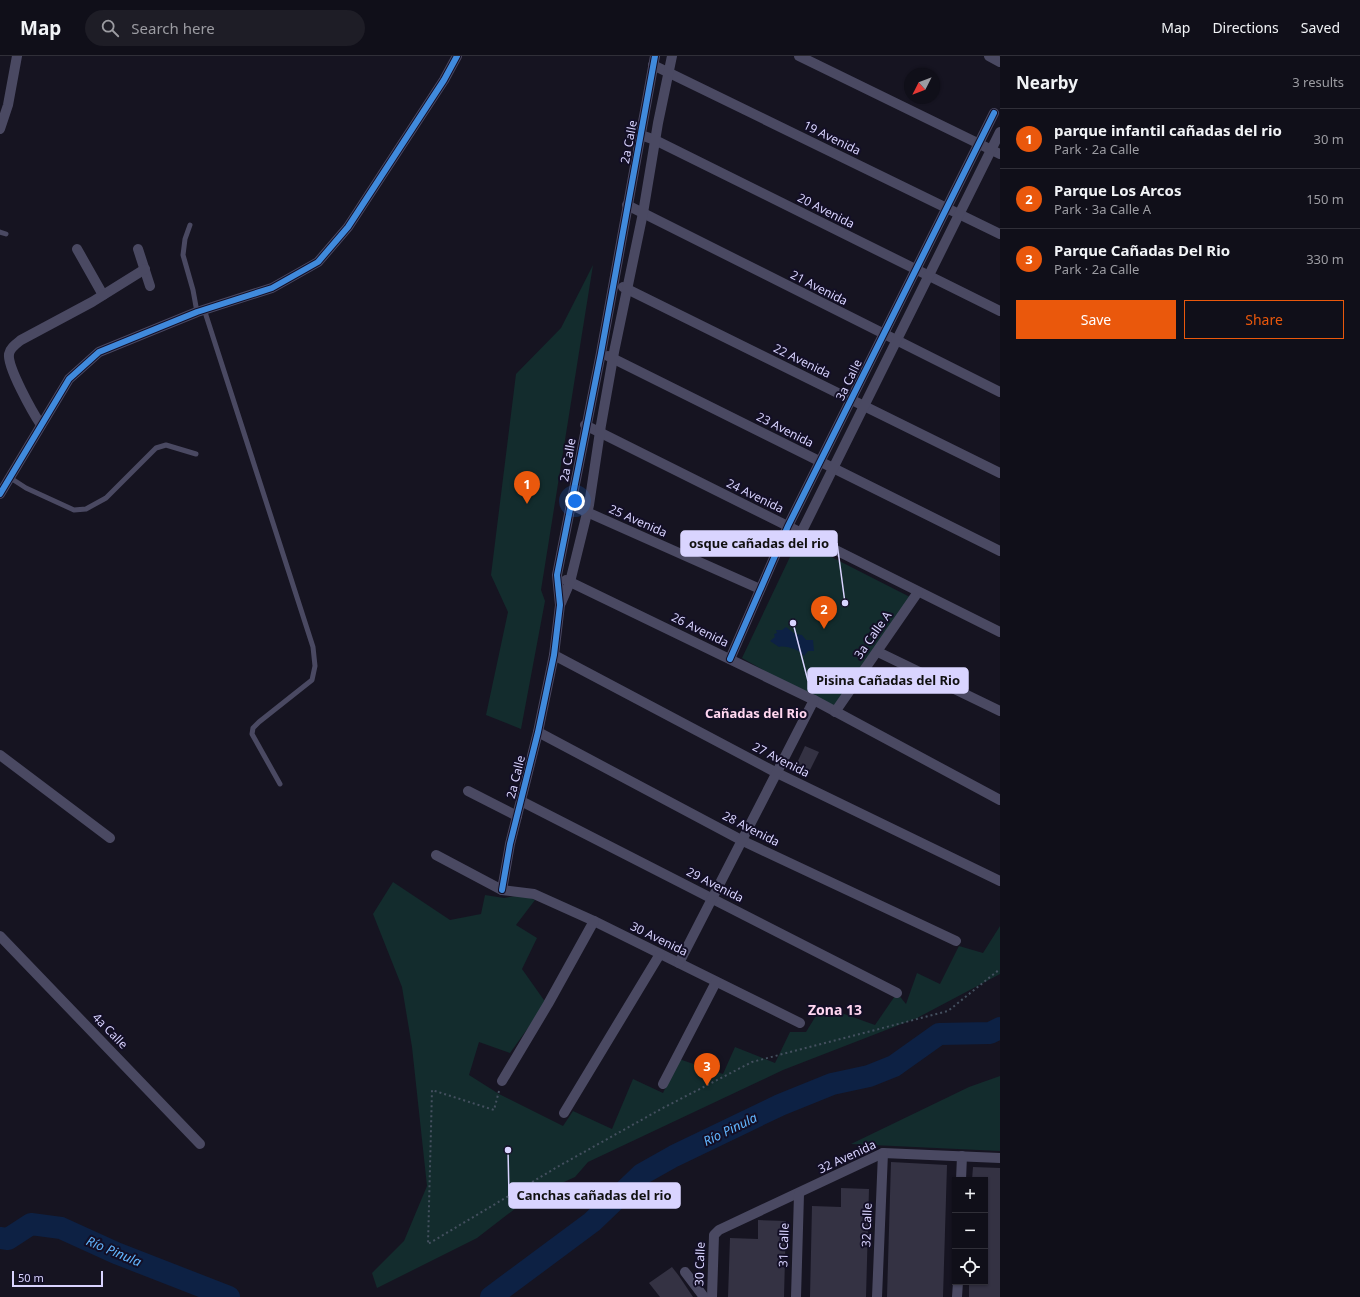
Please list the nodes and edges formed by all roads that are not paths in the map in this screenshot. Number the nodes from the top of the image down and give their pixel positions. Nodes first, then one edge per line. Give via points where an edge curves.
1 (16, 56) edge
2 (457, 56) edge
3 (672, 56) edge
4 (799, 56) edge
5 (989, 56) edge
6 (654, 60) edge
7 (1000, 62) edge
8 (669, 72) junction
9 (994, 114) dead end
10 (0, 130) edge
11 (1000, 132) edge
12 (641, 135) junction
13 (655, 140) junction
14 (979, 144) junction
15 (995, 152) edge
16 (627, 205) junction
17 (946, 208) junction
18 (644, 213) junction
19 (959, 214) junction
20 (190, 225) dead end
21 (0, 232) edge
22 (6, 234) dead end
23 (1000, 234) edge
24 (77, 249) dead end
25 (138, 249) dead end
26 (145, 269) junction
27 (916, 270) junction
28 (928, 276) junction
29 (614, 283) junction
30 (150, 286) dead end
31 (628, 289) junction
32 (103, 295) junction
33 (201, 311) junction
34 (1000, 311) edge
35 (883, 335) junction
36 (896, 340) junction
37 (601, 353) junction
38 (613, 359) junction
39 (1000, 392) edge
40 (851, 399) junction
41 (864, 406) junction
42 (41, 425) junction
43 (585, 425) junction
44 (599, 433) junction
45 (196, 454) dead end
46 (820, 462) junction
47 (833, 468) junction
48 (1000, 473) edge
49 (9, 477) junction
50 (0, 494) edge
51 (571, 505) junction
52 (588, 512) junction
53 (788, 526) junction
54 (801, 533) junction
55 (1000, 551) edge
56 (557, 575) junction
57 (570, 582) junction
58 (760, 589) junction
59 (918, 592) junction
60 (560, 605) junction
61 (1000, 632) edge
62 (878, 652) junction
63 (554, 655) junction
64 (730, 659) junction
65 (814, 700) junction
66 (1000, 711) edge
67 (835, 712) junction
68 (538, 732) junction
69 (0, 755) edge
70 (777, 773) junction
71 (280, 784) dead end
72 (468, 791) dead end
73 (1000, 800) edge
74 (521, 801) junction
75 (517, 816) junction
76 (110, 838) dead end
77 (743, 841) junction
78 (436, 855) dead end
79 (1000, 881) edge
80 (502, 890) junction
81 (713, 899) junction
82 (594, 921) junction
83 (0, 936) edge
84 (956, 941) dead end
85 (660, 954) junction
86 (679, 963) junction
87 (716, 982) junction
88 (897, 993) dead end
89 (800, 1023) dead end
90 (502, 1081) road end
91 (663, 1084) dead end
92 (564, 1113) dead end
93 (200, 1144) dead end
94 (883, 1153) junction
95 (962, 1156) junction
96 (1000, 1158) edge
97 (961, 1177) edge
98 (798, 1194) junction
99 (716, 1232) joint
100 (685, 1272) dead end
101 (958, 1285) edge
102 (704, 1297) edge
103 (712, 1297) edge
104 (796, 1297) edge
105 (877, 1297) edge
106 (957, 1297) edge

1 - 10 street via 8,105
2 - 33 street via 444,80 348,226 318,262 272,288
3 - 8 street, 2a Calle
4 - 14 street
5 - 7 street
6 - 8 street, 19 Avenida
6 - 12 street, 2a Calle
8 - 13 street, 2a Calle
8 - 17 street, 19 Avenida
9 - 14 street, 3a Calle
11 - 15 street, 3a Calle
12 - 13 street, 20 Avenida
12 - 16 street, 2a Calle
13 - 18 street, 2a Calle
13 - 27 street, 20 Avenida
14 - 15 street
14 - 17 street, 3a Calle
15 - 19 street, 3a Calle
16 - 18 street, 21 Avenida
16 - 29 street, 2a Calle
17 - 19 street, 19 Avenida
17 - 27 street, 3a Calle
18 - 31 street, 2a Calle
18 - 35 street, 21 Avenida
19 - 23 street, 19 Avenida
19 - 28 street, 3a Calle
20 - 33 lane via 183,255
21 - 22 lane
24 - 32 street
25 - 26 street
26 - 30 street
26 - 32 street
27 - 28 street, 20 Avenida
27 - 35 street, 3a Calle
28 - 34 street, 20 Avenida
28 - 36 street, 3a Calle
29 - 31 street, 22 Avenida
29 - 37 street, 2a Calle
31 - 38 street, 2a Calle
31 - 40 street, 22 Avenida
32 - 42 street via 21,340 9,355 11,367 32,412
33 - 42 street via 99,352 69,379
33 - 71 lane via 312,647 315,666 312,680 253,728 252,734
35 - 36 street, 21 Avenida
35 - 40 street, 3a Calle
36 - 39 street, 21 Avenida
36 - 41 street, 3a Calle
37 - 38 street, 23 Avenida
37 - 43 street, 2a Calle
38 - 44 street, 2a Calle
38 - 46 street, 23 Avenida
40 - 41 street, 22 Avenida
40 - 46 street, 3a Calle
41 - 47 street, 3a Calle
41 - 48 street, 22 Avenida
42 - 49 street
43 - 44 street, 24 Avenida
43 - 51 street, 2a Calle
44 - 52 street, 2a Calle
44 - 53 street, 24 Avenida
45 - 49 lane via 166,445 156,448 106,498 86,509 74,510 26,488
46 - 47 street, 23 Avenida
46 - 53 street, 3a Calle
47 - 54 street, 3a Calle
47 - 55 street, 23 Avenida
49 - 50 street
51 - 52 street, 25 Avenida
51 - 56 street, 2a Calle
52 - 57 street, 2a Calle
52 - 58 street, 25 Avenida
53 - 54 street, 24 Avenida
53 - 58 street, 3a Calle
54 - 59 street, 24 Avenida
56 - 57 street, 26 Avenida
56 - 60 street, 2a Calle
57 - 60 street, 2a Calle
57 - 64 street, 26 Avenida
58 - 64 street, 3a Calle
59 - 61 street, 24 Avenida
59 - 62 street, 3a Calle A
60 - 63 street, 2a Calle
62 - 66 street
62 - 67 street, 3a Calle A
63 - 68 street, 2a Calle
63 - 70 street, 27 Avenida
64 - 65 street, 26 Avenida
65 - 67 street, 26 Avenida
65 - 70 street
67 - 73 street, 26 Avenida
68 - 74 street, 2a Calle
68 - 77 street, 28 Avenida
69 - 76 street
70 - 77 street
70 - 79 street, 27 Avenida
72 - 75 street
74 - 75 street, 2a Calle
74 - 81 street, 29 Avenida
75 - 80 street, 2a Calle
77 - 81 street
77 - 84 street, 28 Avenida
78 - 80 street
80 - 82 street, 30 Avenida via 534,894
81 - 86 street
81 - 88 street, 29 Avenida
82 - 85 street, 30 Avenida
82 - 90 street
83 - 93 street, 4a Calle
85 - 86 street, 30 Avenida
85 - 92 street
86 - 87 street, 30 Avenida
87 - 89 street, 30 Avenida
87 - 91 street
94 - 95 street, 32 Avenida
94 - 98 street, 32 Avenida
94 - 105 street, 32 Calle
95 - 96 street, 32 Avenida
95 - 97 street
98 - 99 street, 32 Avenida
98 - 104 street, 31 Calle
99 - 103 street, 30 Calle
100 - 102 street
101 - 106 street

